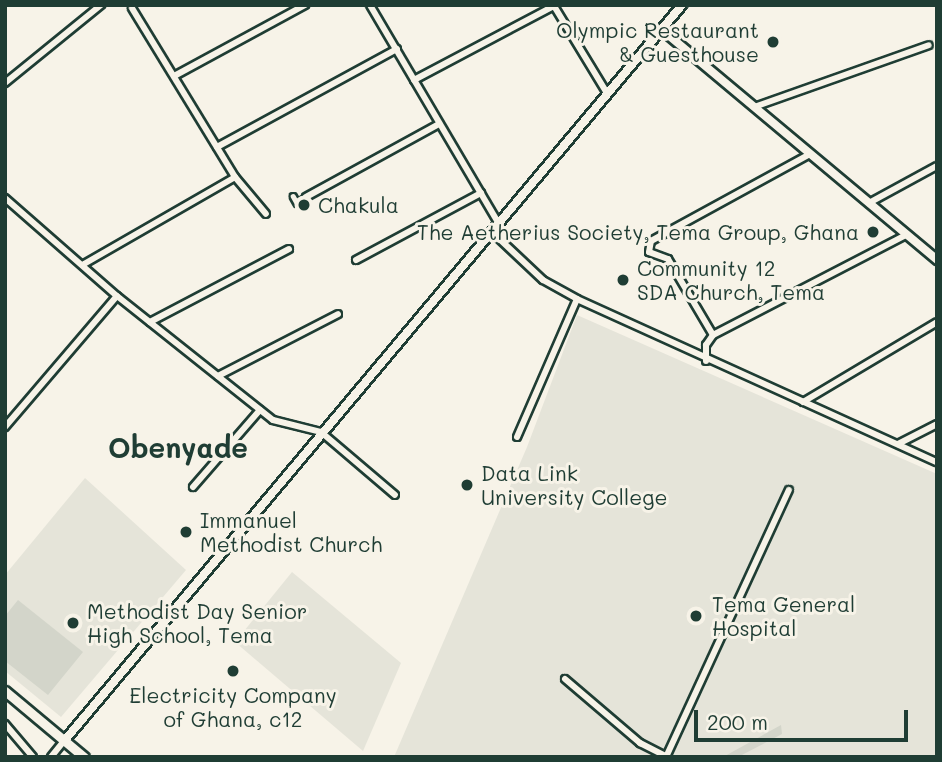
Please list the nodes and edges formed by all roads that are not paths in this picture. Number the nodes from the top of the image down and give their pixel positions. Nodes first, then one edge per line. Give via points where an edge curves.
1 (101, 5) edge
2 (305, 5) edge
3 (682, 5) edge
4 (133, 6) edge
5 (371, 6) edge
6 (553, 6) edge
7 (661, 29) junction
8 (929, 45) dead end
9 (397, 49) junction
10 (176, 75) junction
11 (414, 80) junction
12 (5, 83) edge
13 (607, 93) junction
14 (757, 106) junction
15 (439, 124) junction
16 (217, 147) junction
17 (810, 154) junction
18 (937, 166) edge
19 (235, 177) junction
20 (481, 193) junction
21 (293, 196) dead end
22 (306, 197) joint
23 (5, 198) edge
24 (869, 203) junction
25 (266, 214) dead end
26 (498, 222) junction
27 (492, 232) junction
28 (906, 234) junction
29 (289, 249) dead end
30 (356, 260) dead end
31 (937, 260) edge
32 (84, 264) junction
33 (117, 296) junction
34 (577, 299) junction
35 (338, 314) dead end
36 (150, 322) junction
37 (937, 322) edge
38 (713, 335) junction
39 (706, 361) junction
40 (218, 376) junction
41 (803, 402) junction
42 (260, 410) junction
43 (937, 424) edge
44 (5, 427) edge
45 (321, 432) junction
46 (517, 437) dead end
47 (898, 444) junction
48 (937, 462) edge
49 (193, 487) dead end
50 (789, 490) dead end
51 (394, 495) dead end
52 (565, 679) dead end
53 (5, 691) edge
54 (7, 727) edge
55 (65, 740) junction
56 (666, 756) edge
57 (33, 757) edge
58 (51, 757) edge
59 (84, 757) edge

1 - 12 street
2 - 10 street
3 - 7 street
4 - 10 street
5 - 9 street
6 - 11 street
6 - 13 street
7 - 13 street
7 - 14 street
8 - 14 street
9 - 11 street
9 - 16 street
10 - 16 street
11 - 15 street
13 - 26 street
14 - 17 street
15 - 20 street
15 - 22 street
16 - 19 street
17 - 24 street
17 - 38 street via 651,241 649,252 668,259
18 - 24 street
19 - 25 street
19 - 32 street
20 - 26 street
20 - 30 street
21 - 22 street via 297,203
23 - 32 street
24 - 28 street
26 - 27 street
27 - 34 street via 543,280
27 - 45 street
28 - 31 street
28 - 38 street
29 - 36 street
32 - 33 street
33 - 36 street
33 - 44 street
34 - 39 street
34 - 46 street
35 - 40 street
36 - 40 street
37 - 41 street
38 - 39 street via 706,345
39 - 41 street
40 - 42 street
41 - 47 street
42 - 45 street via 278,423
42 - 49 street
43 - 47 street
45 - 51 street
45 - 55 street
47 - 48 street
50 - 56 street
52 - 56 street via 640,743
53 - 55 main road
54 - 57 street
55 - 58 street
55 - 59 main road

